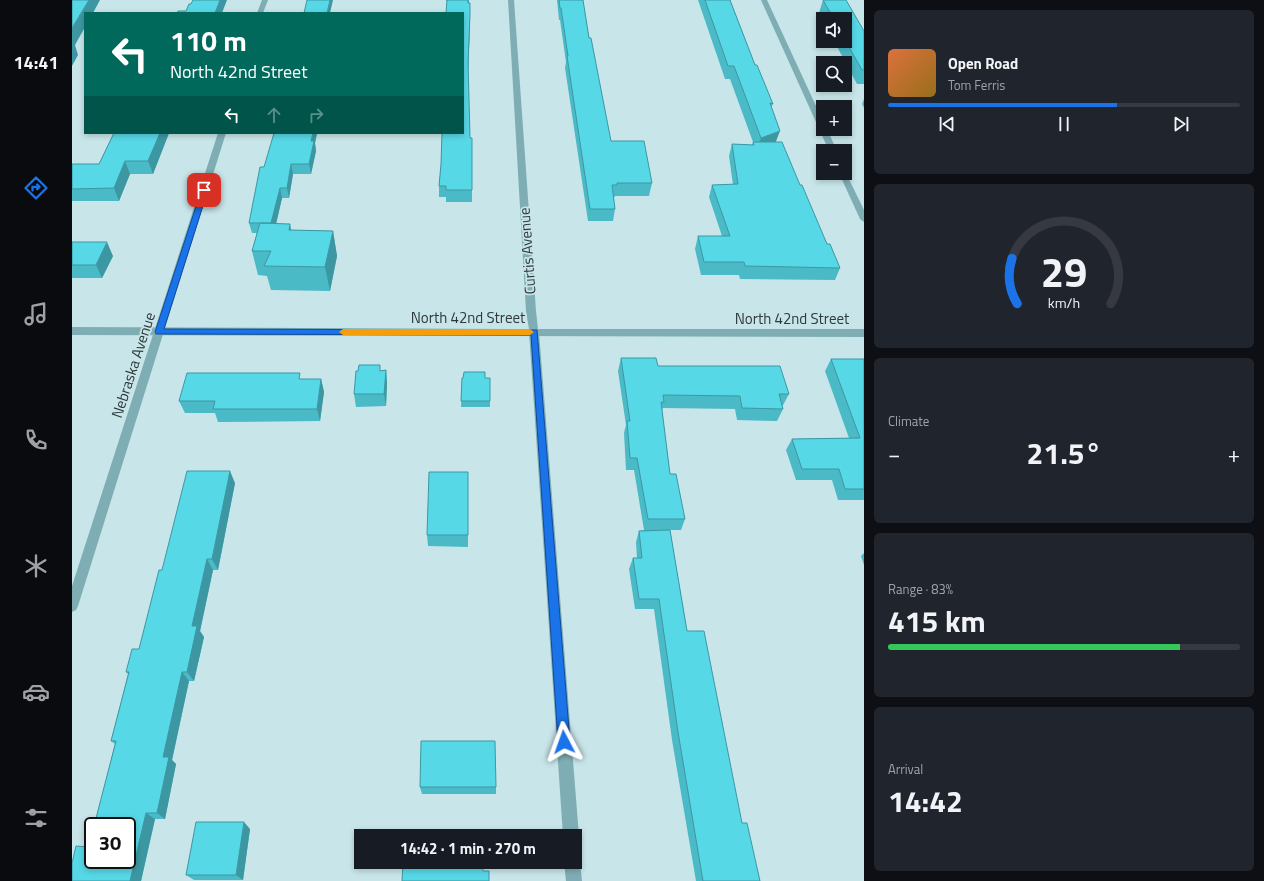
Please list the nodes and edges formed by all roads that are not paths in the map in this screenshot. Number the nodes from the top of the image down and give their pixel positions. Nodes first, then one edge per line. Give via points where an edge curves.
1 (264, 0) edge
2 (511, 0) edge
3 (764, 0) edge
4 (260, 12) edge
5 (222, 134) edge
6 (830, 144) edge
7 (846, 180) edge
8 (864, 219) edge
9 (72, 331) edge
10 (159, 332) junction
11 (534, 332) junction
12 (864, 333) edge
13 (72, 606) edge
14 (570, 829) edge
15 (573, 869) edge
16 (574, 881) edge

1 - 4 street
2 - 11 street, Curtis Avenue
3 - 6 street
5 - 10 street, Nebraska Avenue
7 - 8 street
9 - 10 street, North 42nd Street
10 - 11 street, North 42nd Street
10 - 13 street, Nebraska Avenue
11 - 12 street, North 42nd Street
11 - 14 street, Curtis Avenue
15 - 16 street

